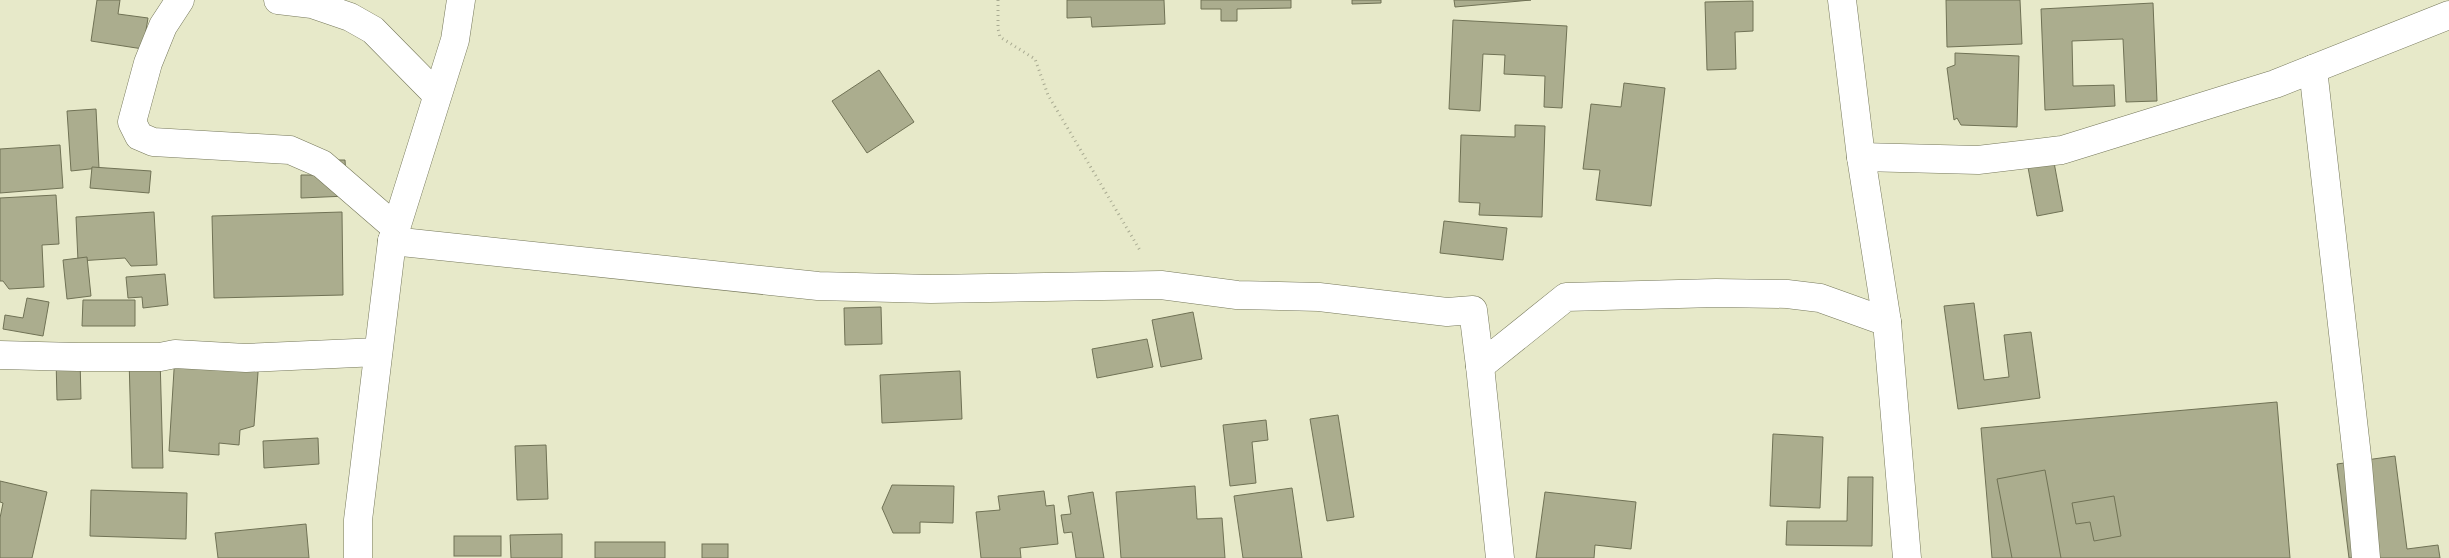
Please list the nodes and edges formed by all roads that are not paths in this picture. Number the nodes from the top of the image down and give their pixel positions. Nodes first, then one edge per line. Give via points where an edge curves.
1 (180, 0) edge
2 (278, 0) edge
3 (461, 0) edge
4 (1842, 0) edge
5 (2449, 15) edge
6 (2312, 68) junction
7 (437, 94) junction
8 (1861, 157) junction
9 (394, 234) junction
10 (1887, 322) junction
11 (378, 352) junction
12 (0, 355) edge
13 (1480, 366) junction
14 (358, 558) edge
15 (1500, 558) edge
16 (1907, 558) edge
17 (2366, 558) edge

1 - 9 street via 163,26 148,63 132,122 139,136 154,142 290,150 322,164
2 - 7 street via 312,4 350,17 373,30
3 - 7 street via 455,40
4 - 8 street
5 - 6 street
6 - 8 street via 2274,84 2062,150 1978,160
6 - 17 street
7 - 9 street
8 - 10 street
9 - 11 street
9 - 13 street via 818,286 931,289 1160,285 1237,295 1319,298 1447,312 1474,310
10 - 13 street via 1820,298 1787,294 1566,297
10 - 16 street
11 - 12 street via 246,358 175,354 160,357
11 - 14 street via 358,520
13 - 15 street

